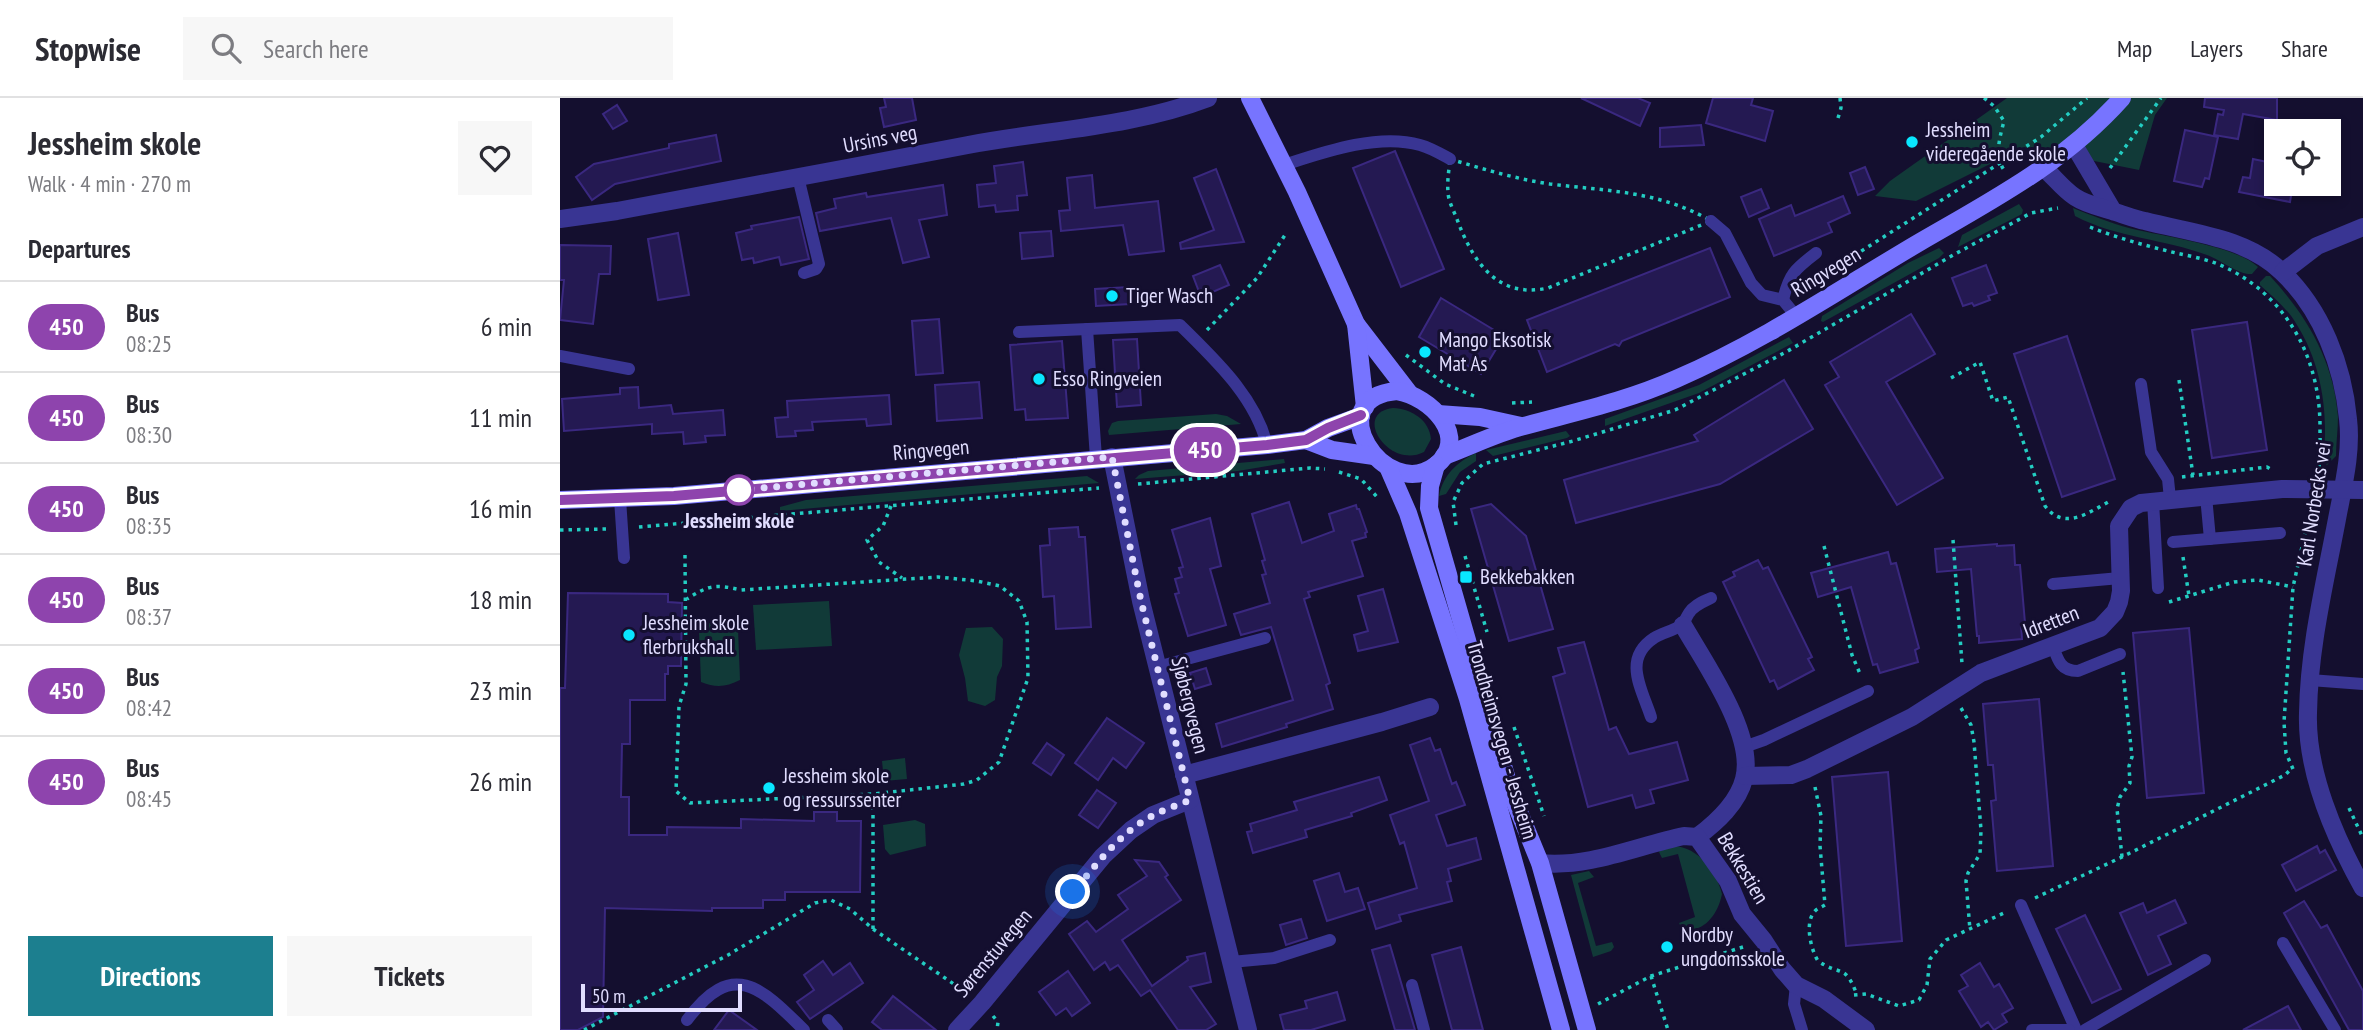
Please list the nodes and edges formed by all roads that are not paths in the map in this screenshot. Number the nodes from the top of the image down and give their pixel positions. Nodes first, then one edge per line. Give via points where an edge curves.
1 (1208, 98) edge
2 (1250, 98) edge
3 (2122, 98) edge
4 (2074, 145) junction
5 (1450, 159) road end
6 (1284, 165) junction
7 (2045, 168) junction
8 (798, 177) junction
9 (2363, 209) edge
10 (2113, 211) junction
11 (560, 219) edge
12 (1711, 221) road end
13 (2361, 227) edge
14 (1816, 253) dead end
15 (2283, 272) junction
16 (804, 273) dead end
17 (1783, 300) junction
18 (1796, 316) junction
19 (1356, 324) junction
20 (1087, 329) junction
21 (1019, 332) dead end
22 (560, 356) edge
23 (629, 369) dead end
24 (2141, 384) dead end
25 (1409, 393) junction
26 (1363, 411) junction
27 (1438, 414) junction
28 (1521, 426) junction
29 (1306, 440) junction
30 (1267, 445) junction
31 (1104, 458) junction
32 (1440, 460) junction
33 (1381, 461) junction
34 (2343, 489) junction
35 (2363, 491) edge
36 (2201, 496) junction
37 (620, 499) junction
38 (560, 500) edge
39 (2161, 500) junction
40 (2280, 533) dead end
41 (2210, 539) junction
42 (2177, 542) road end
43 (624, 558) dead end
44 (2120, 579) junction
45 (2053, 584) dead end
46 (2158, 588) dead end
47 (1711, 598) dead end
48 (1683, 625) junction
49 (1265, 638) dead end
50 (2053, 646) junction
51 (2120, 654) road end
52 (1157, 667) junction
53 (2310, 680) junction
54 (2363, 684) edge
55 (1868, 691) road end
56 (1430, 707) dead end
57 (1651, 717) dead end
58 (1744, 747) junction
59 (1184, 775) junction
60 (1745, 776) junction
61 (1190, 800) junction
62 (1697, 837) junction
63 (1540, 863) junction
64 (2363, 888) edge
65 (2021, 905) road end
66 (1330, 940) dead end
67 (2283, 943) dead end
68 (2205, 960) dead end
69 (1231, 962) junction
70 (1412, 985) dead end
71 (1796, 985) junction
72 (687, 1020) dead end
73 (828, 1020) dead end
74 (804, 1030) edge
75 (837, 1030) edge
76 (957, 1030) edge
77 (1248, 1030) edge
78 (1424, 1030) edge
79 (1561, 1030) edge
80 (1587, 1030) edge
81 (1802, 1030) edge
82 (1866, 1030) edge
83 (2032, 1030) edge
84 (2069, 1030) edge
85 (2076, 1030) edge
86 (2085, 1030) edge
87 (2335, 1030) edge

1 - 8 street, Ursins veg via 1179,109
2 - 6 main road
3 - 4 main road, Ringvegen
4 - 7 main road, Ringvegen
4 - 10 street
5 - 6 lane via 1405,142 1362,144
6 - 19 main road
7 - 10 street, Karl Norbecks vei via 2075,197
7 - 18 main road, Ringvegen
8 - 11 street, Ursins veg
8 - 16 lane via 819,264
9 - 13 street
10 - 15 street, Karl Norbecks vei via 2247,248
12 - 17 lane via 1726,233 1751,283 1762,295
13 - 15 street via 2317,246
14 - 17 lane via 1787,280
15 - 34 street, Karl Norbecks vei via 2326,334 2342,379 2349,421
17 - 18 lane
18 - 28 main road, Ringvegen via 1674,380 1584,411
19 - 25 main road
19 - 26 main road
20 - 21 lane
20 - 30 lane via 1180,325 1248,402
20 - 31 lane
22 - 23 lane
24 - 39 lane via 2151,452 2168,479
25 - 26 main road via 1385,392
25 - 27 main road
26 - 29 main road, Ringvegen
26 - 33 main road via 1363,439
27 - 28 main road, Ringvegen
27 - 32 main road via 1449,434 1449,446
28 - 32 main road, Ringvegen
29 - 30 main road, Ringvegen
29 - 33 main road, Ringvegen
30 - 31 main road, Ringvegen
31 - 37 main road, Ringvegen
31 - 52 street, Sjøbergvegen via 1117,486
32 - 33 main road via 1426,471 1413,473
32 - 63 main road, Trondheimsvegen - Jessheim via 1430,486 1429,508 1510,790
33 - 79 main road, Trondheimsvegen - Jessheim via 1408,513 1468,699
34 - 35 street, Idretten
34 - 36 street, Idretten
34 - 53 street, Karl Norbecks vei
36 - 39 street, Idretten
36 - 41 lane
37 - 38 main road, Ringvegen
37 - 43 lane
39 - 44 street, Idretten via 2131,509 2119,526
39 - 46 lane
40 - 41 lane
41 - 42 lane
44 - 45 lane
44 - 50 street, Idretten via 2119,602 2108,621
47 - 48 lane via 1689,612
48 - 57 lane via 1654,638 1636,660
48 - 58 street via 1724,698
49 - 52 lane
50 - 51 lane via 2059,663 2072,671
50 - 60 street, Idretten via 1980,673 1912,718 1807,769 1791,775
52 - 59 street, Sjøbergvegen
53 - 54 lane
53 - 64 street, Karl Norbecks vei via 2307,714 2318,778 2331,822
55 - 58 lane
56 - 59 street
58 - 60 street
59 - 61 street, Sjøbergvegen
60 - 62 street via 1732,802
61 - 69 street, Sjøbergvegen
61 - 76 street, Sørenstuvegen via 1153,815 1103,856
62 - 63 street, Bekkestien via 1684,836 1560,866
62 - 71 street, Bekkestien via 1728,881 1742,914
63 - 80 main road, Trondheimsvegen - Jessheim
65 - 85 lane
66 - 69 lane via 1274,958
67 - 87 lane
68 - 86 lane
69 - 77 street, Sjøbergvegen
70 - 78 lane
71 - 81 lane via 1794,1004
71 - 82 street, Bekkestien
72 - 74 lane via 712,992 737,985 765,994
73 - 75 lane
83 - 84 lane

